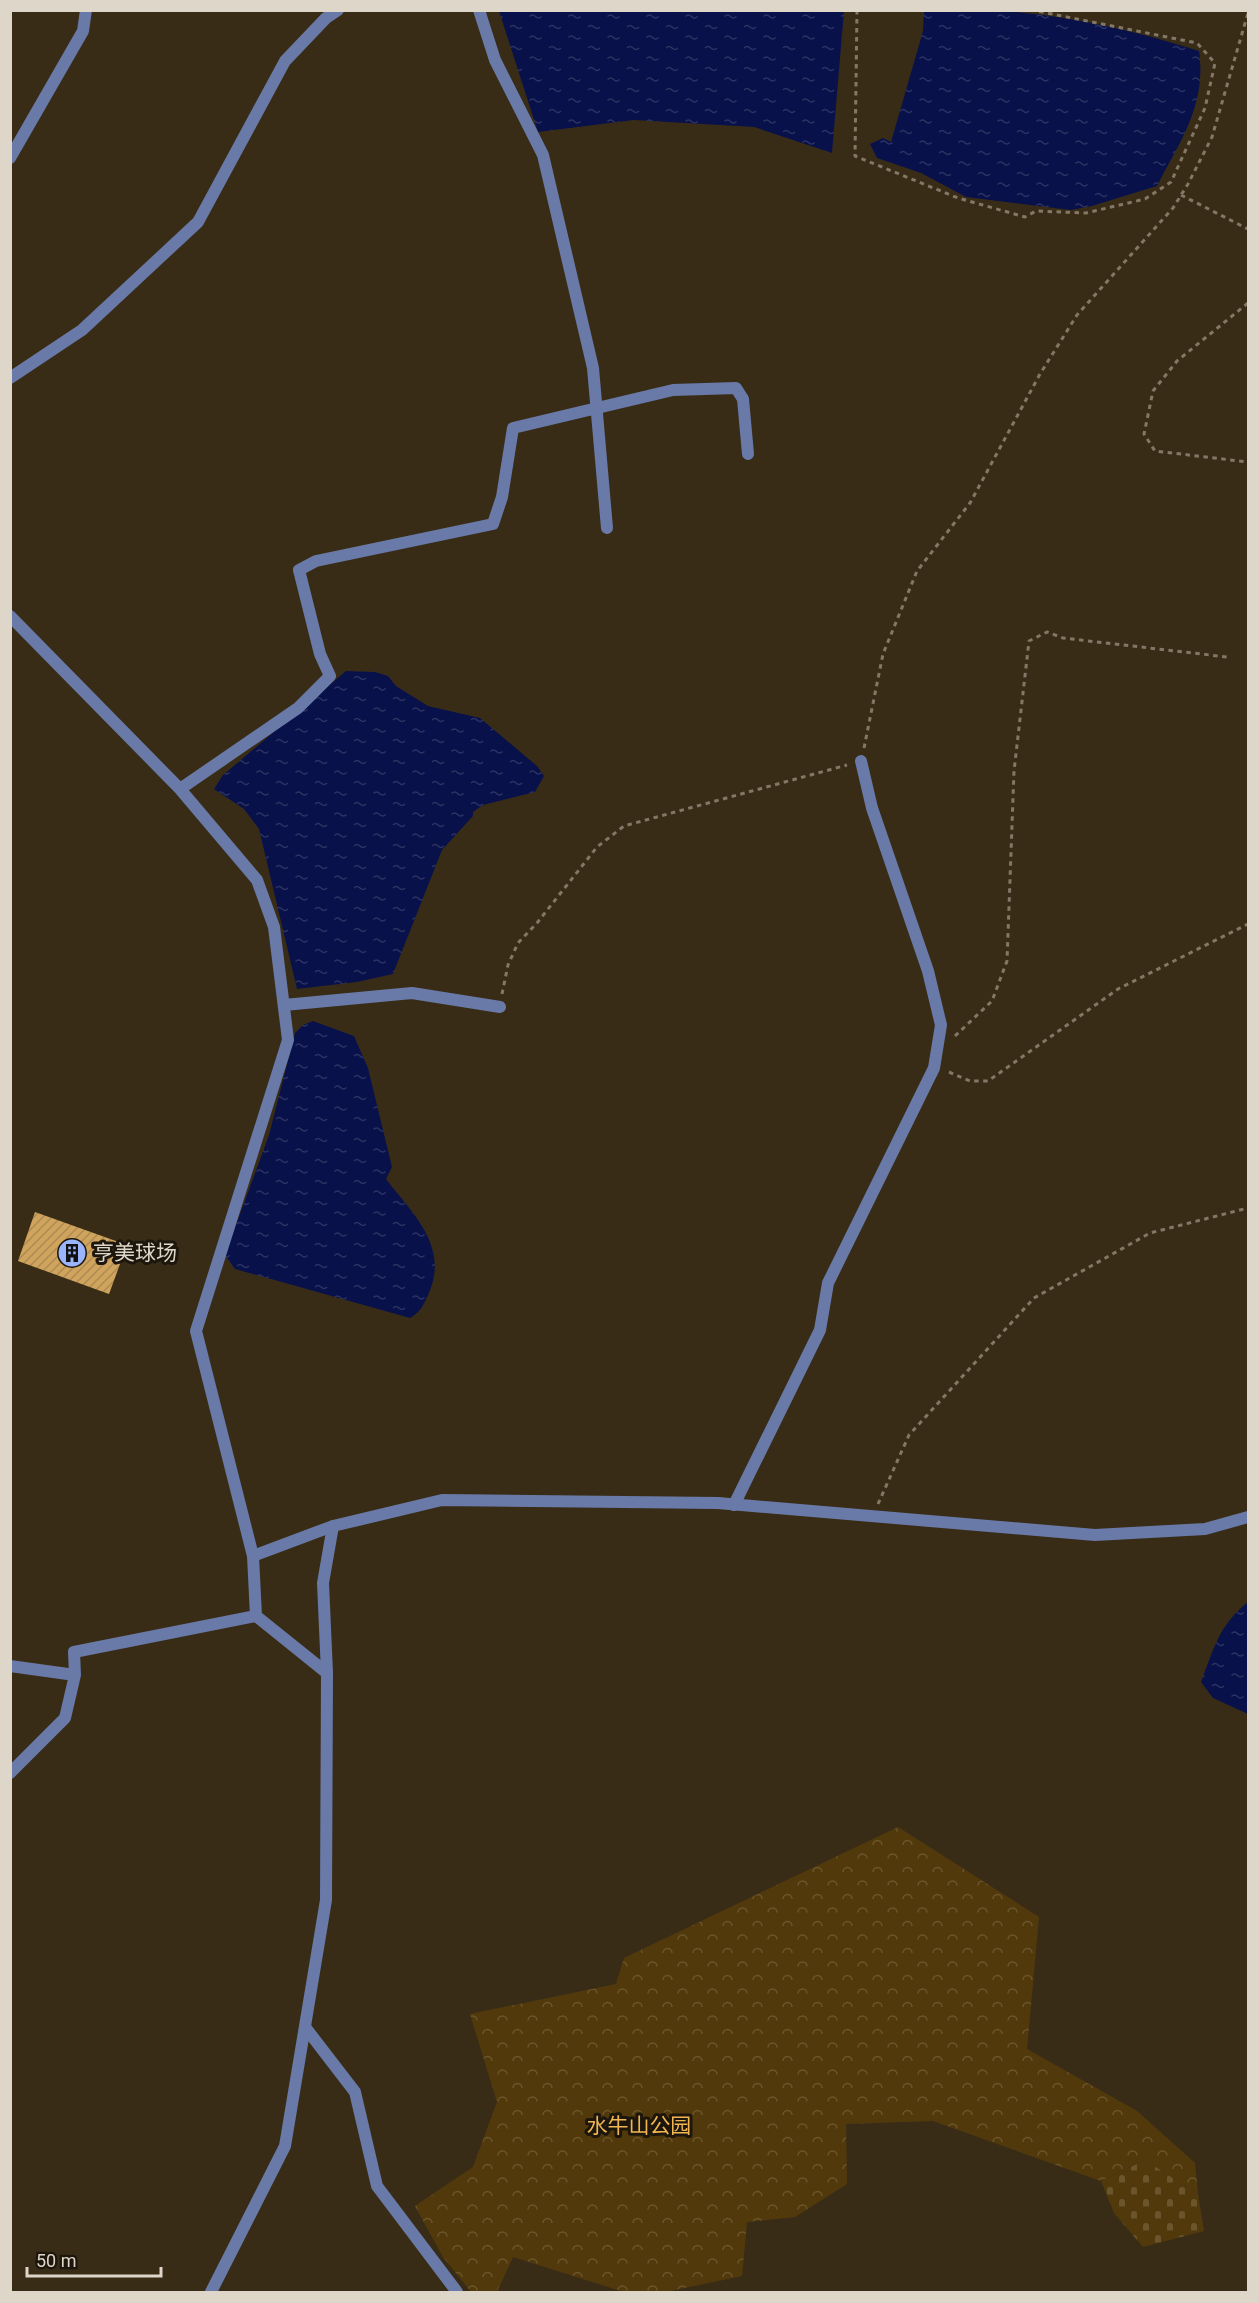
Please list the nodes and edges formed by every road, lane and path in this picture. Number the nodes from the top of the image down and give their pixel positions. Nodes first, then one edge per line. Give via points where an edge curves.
1 (86, 10) edge
2 (338, 10) edge
3 (479, 10) edge
4 (857, 10) edge
5 (1032, 10) edge
6 (1248, 14) edge
7 (10, 158) edge
8 (1181, 195) junction
9 (1248, 229) edge
10 (1248, 303) edge
11 (10, 378) edge
12 (596, 409) junction
13 (748, 454) dead end
14 (1248, 462) edge
15 (607, 528) dead end
16 (10, 616) edge
17 (1227, 657) dead end
18 (861, 761) junction
19 (180, 789) junction
20 (1248, 924) edge
21 (284, 1005) junction
22 (500, 1007) joint
23 (937, 1053) junction
24 (934, 1068) junction
25 (1248, 1208) edge
26 (734, 1504) junction
27 (873, 1516) junction
28 (1248, 1517) edge
29 (333, 1526) junction
30 (253, 1556) junction
31 (256, 1616) junction
32 (10, 1666) edge
33 (327, 1673) junction
34 (75, 1675) junction
35 (10, 1773) edge
36 (305, 2027) junction
37 (211, 2292) edge
38 (457, 2292) edge

1 - 7 street via 83,31
2 - 11 street via 285,61 198,222 82,330
3 - 12 street via 495,60 543,155 593,368
4 - 5 path via 855,156 958,198 1025,217 1036,212 1086,213 1125,204 1145,199 1171,182 1204,108 1215,63 1197,43
6 - 8 path via 1212,137
8 - 9 path
8 - 18 path via 1077,315 970,503 917,571 883,654
10 - 14 path via 1177,362 1153,390 1144,435 1155,451
12 - 13 street via 674,390 736,388 743,399
12 - 15 street
12 - 19 street via 513,428 502,496 493,524 316,561 299,570 320,654 330,676 298,708
16 - 19 street
17 - 23 path via 1063,638 1047,632 1029,641 1014,771 1007,962 992,1001
18 - 22 path via 624,826 597,847 518,943 508,964
18 - 23 street via 872,808 928,971 941,1026
19 - 21 street via 257,880 274,927
20 - 24 path via 1118,989 988,1081 969,1081
21 - 22 street via 412,993
21 - 30 street via 288,1040 196,1331
23 - 24 street
24 - 26 street via 828,1282 820,1330
25 - 27 path via 1150,1233 1034,1298 909,1435
26 - 27 street
26 - 29 street via 442,1500
27 - 28 street via 1095,1535 1205,1529
29 - 30 street
29 - 33 street via 323,1583
30 - 31 street
31 - 33 street
31 - 34 street via 74,1652
32 - 34 street
33 - 36 street via 326,1900
34 - 35 street via 64,1718
36 - 37 street via 285,2146
36 - 38 street via 354,2092 377,2186

